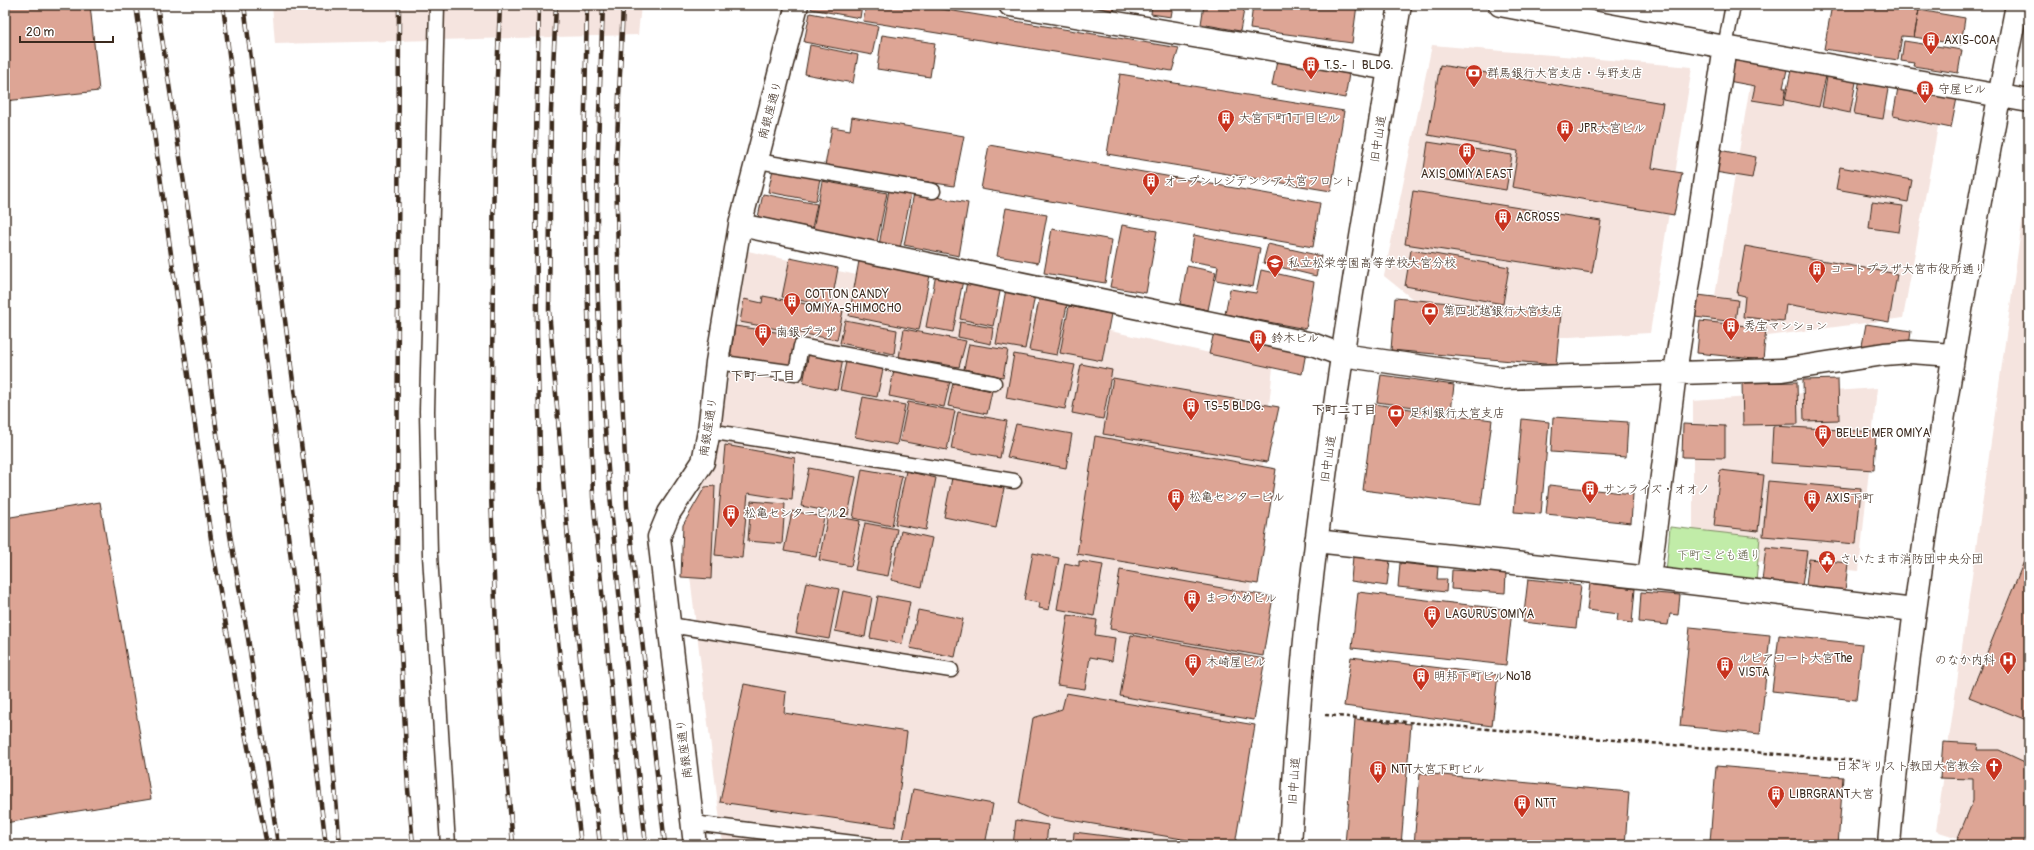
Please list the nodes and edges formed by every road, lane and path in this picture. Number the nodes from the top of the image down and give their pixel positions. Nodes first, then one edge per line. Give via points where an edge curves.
1 (437, 5) edge
2 (797, 5) edge
3 (1010, 5) edge
4 (1400, 5) edge
5 (1500, 5) edge
6 (1733, 5) edge
7 (2017, 5) edge
8 (1725, 48) junction
9 (1389, 69) junction
10 (1999, 96) junction
11 (2029, 101) edge
12 (756, 160) junction
13 (933, 191) dead end
14 (740, 225) junction
15 (1342, 355) junction
16 (1953, 355) junction
17 (717, 362) junction
18 (1675, 373) junction
19 (994, 383) dead end
20 (709, 431) junction
21 (1014, 480) dead end
22 (1316, 541) junction
23 (1649, 578) junction
24 (1914, 610) junction
25 (670, 625) junction
26 (951, 670) dead end
27 (1299, 713) junction
28 (1895, 765) junction
29 (693, 823) junction
30 (448, 845) edge
31 (695, 845) edge
32 (870, 845) edge
33 (1290, 845) edge
34 (1889, 845) edge

1 - 30 lane via 427,411 430,556
2 - 12 street, 南銀座通り
3 - 9 street
4 - 9 street, 旧中山道
5 - 8 street
6 - 8 lane
7 - 10 street
8 - 10 street
8 - 18 street
9 - 15 street, 旧中山道
10 - 11 street
10 - 16 street
12 - 13 lane
12 - 14 street, 南銀座通り
14 - 15 street via 1312,344
14 - 17 street, 南銀座通り
15 - 18 street via 1500,378
15 - 22 street, 旧中山道
16 - 18 street via 1910,352 1782,370
16 - 24 street
17 - 19 lane via 796,373 801,346
17 - 20 street, 南銀座通り
18 - 23 street
20 - 21 lane
20 - 25 street, 南銀座通り via 703,462 669,513 660,537
22 - 23 street
22 - 27 street, 旧中山道
23 - 24 street
24 - 28 street
25 - 26 lane
25 - 29 street, 南銀座通り
27 - 28 path
27 - 33 street, 旧中山道
28 - 34 street
29 - 31 street, 南銀座通り
29 - 32 lane

